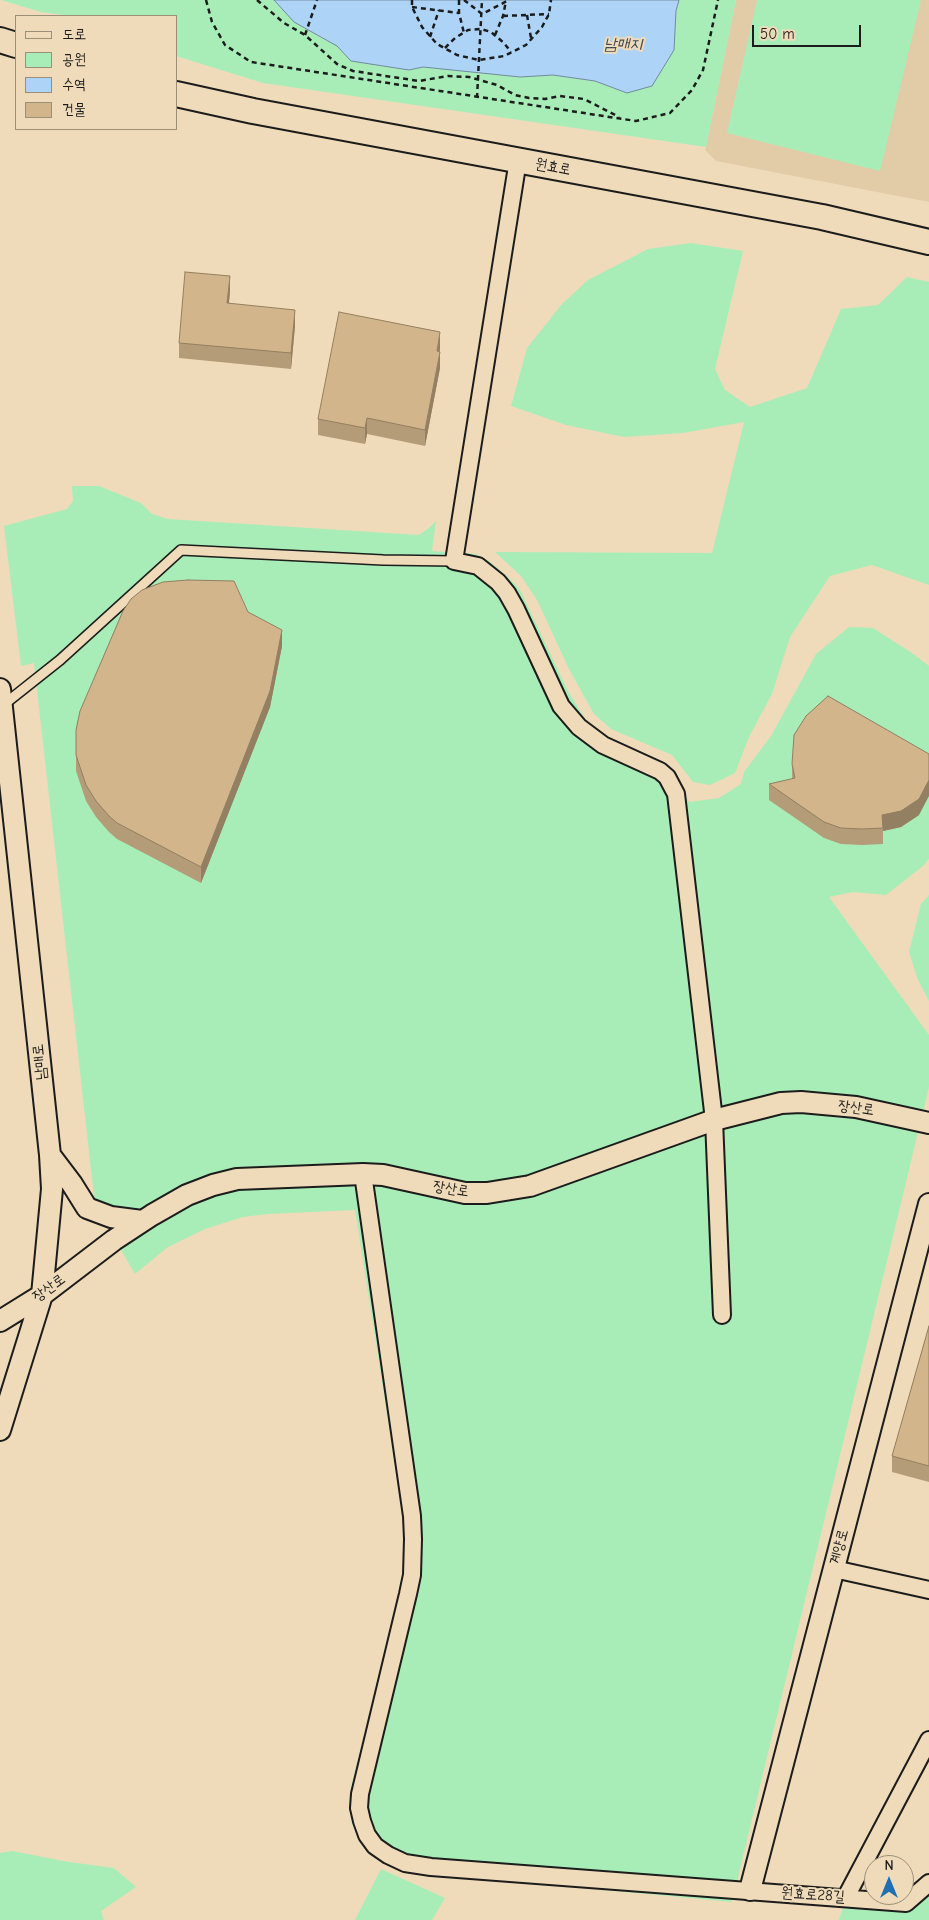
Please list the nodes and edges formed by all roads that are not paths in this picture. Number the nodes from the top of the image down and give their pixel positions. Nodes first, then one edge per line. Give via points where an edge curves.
1 (0, 40) edge
2 (15, 45) edge
3 (178, 94) edge
4 (518, 160) junction
5 (929, 242) edge
6 (454, 561) junction
7 (1, 698) edge
8 (714, 1120) junction
9 (929, 1123) edge
10 (50, 1155) junction
11 (363, 1174) junction
12 (929, 1204) edge
13 (142, 1221) junction
14 (922, 1258) edge
15 (42, 1295) junction
16 (722, 1315) dead end
17 (0, 1321) edge
18 (0, 1430) edge
19 (834, 1569) junction
20 (929, 1590) edge
21 (929, 1740) edge
22 (929, 1883) edge
23 (750, 1890) junction
24 (846, 1897) junction

1 - 2 main road
3 - 4 main road, 원효로
4 - 5 main road, 원효로 via 822,217
4 - 6 street
6 - 7 lane via 181,550 60,660
6 - 8 street via 478,566 507,594 561,706 579,728 603,745 660,771 676,794
7 - 10 street, 남매로
8 - 9 street, 장산로 via 756,1108 801,1102 881,1111
8 - 11 street, 장산로 via 530,1186 509,1190 466,1193 383,1175
8 - 16 street
10 - 13 street via 87,1208 111,1218
10 - 15 street, 남매로 via 51,1206
11 - 13 street, 장산로 via 238,1179 187,1196
11 - 23 street, 원효로28길 via 413,1539 408,1594 360,1794 360,1815 367,1835 388,1856 405,1863 431,1867
12 - 14 street, 계양로
13 - 15 street, 장산로
14 - 19 street, 계양로
15 - 17 street, 장산로
15 - 18 street, 남매로
19 - 20 street
19 - 23 street, 계양로
21 - 24 street
22 - 24 street, 원효로28길 via 906,1903
23 - 24 street, 원효로28길

